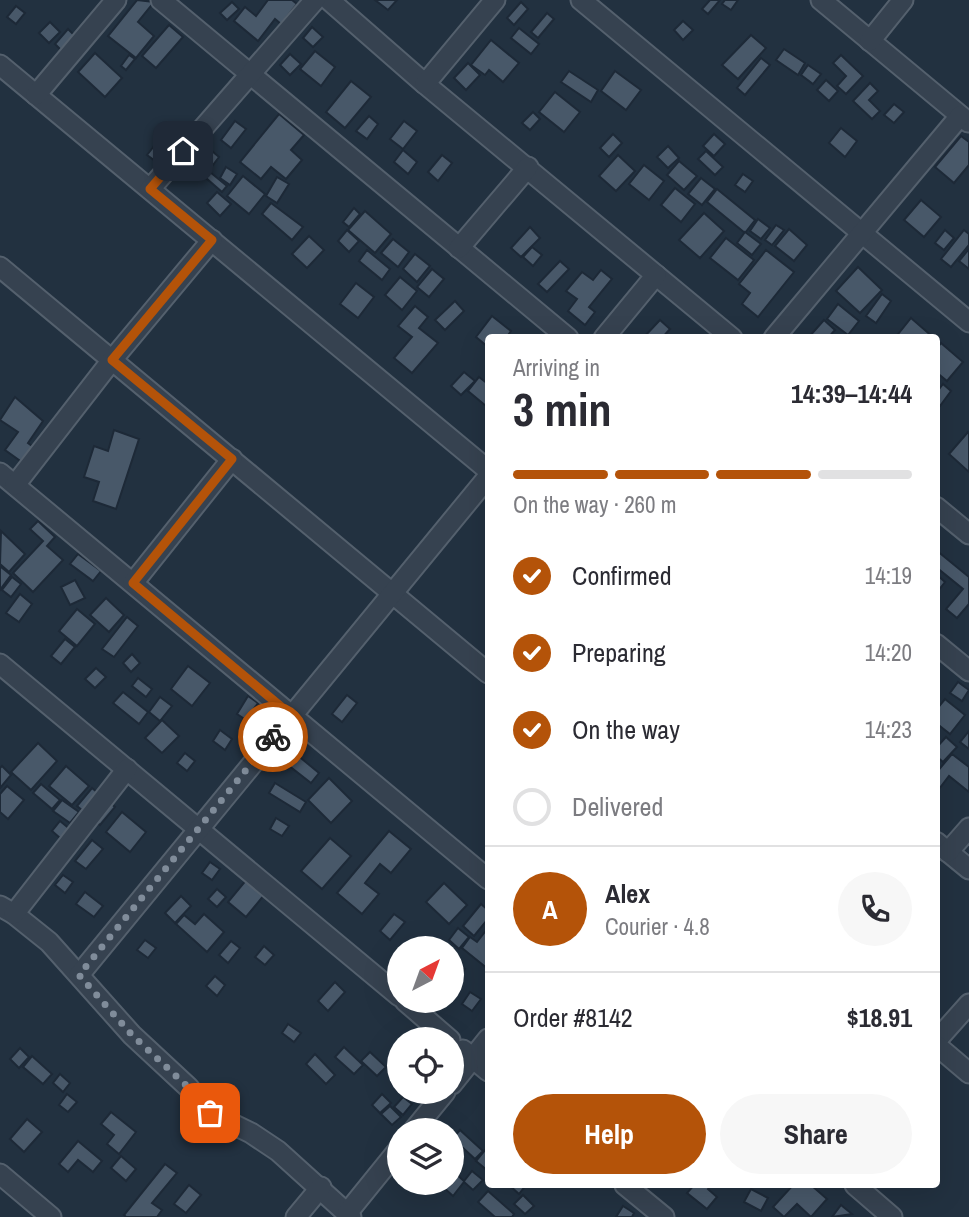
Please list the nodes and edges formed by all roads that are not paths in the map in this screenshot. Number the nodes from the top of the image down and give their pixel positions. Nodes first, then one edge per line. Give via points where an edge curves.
1 (116, 0) edge
2 (161, 0) edge
3 (315, 0) edge
4 (329, 0) edge
5 (495, 0) edge
6 (581, 0) edge
7 (821, 0) edge
8 (903, 0) edge
9 (870, 41) junction
10 (0, 65) edge
11 (250, 74) junction
12 (425, 84) junction
13 (36, 95) junction
14 (964, 119) edge
15 (528, 167) junction
16 (150, 189) junction
17 (862, 233) junction
18 (212, 240) junction
19 (459, 248) junction
20 (0, 267) edge
21 (656, 275) junction
22 (969, 322) edge
23 (563, 334) edge
24 (607, 334) edge
25 (727, 334) edge
26 (777, 334) edge
27 (112, 360) junction
28 (232, 459) junction
29 (485, 468) edge
30 (0, 472) edge
31 (485, 481) edge
32 (15, 485) junction
33 (940, 510) edge
34 (969, 534) edge
35 (133, 583) junction
36 (392, 593) junction
37 (940, 647) edge
38 (0, 664) edge
39 (485, 670) edge
40 (969, 671) edge
41 (291, 715) junction
42 (127, 769) junction
43 (198, 827) junction
44 (969, 828) edge
45 (942, 847) edge
46 (969, 869) edge
47 (485, 877) edge
48 (7, 910) edge
49 (79, 975) junction
50 (387, 986) edge
51 (969, 1004) edge
52 (418, 1013) edge
53 (435, 1027) edge
54 (940, 1038) edge
55 (485, 1043) edge
56 (940, 1047) edge
57 (464, 1051) edge
58 (472, 1058) junction
59 (464, 1068) edge
60 (485, 1069) edge
61 (969, 1073) edge
62 (435, 1104) edge
63 (424, 1118) edge
64 (387, 1165) edge
65 (0, 1174) edge
66 (321, 1187) junction
67 (629, 1188) edge
68 (858, 1188) edge
69 (349, 1215) edge
70 (891, 1216) edge
71 (51, 1217) edge
72 (296, 1217) edge
73 (664, 1217) edge

1 - 13 street
2 - 11 street
3 - 11 street
4 - 12 street
5 - 12 street
6 - 17 street
7 - 9 street
8 - 9 street
9 - 14 street
10 - 13 street
11 - 16 street
11 - 19 street
12 - 15 street
13 - 16 street
14 - 17 street
15 - 19 street
15 - 21 street
16 - 18 street
17 - 22 street
17 - 26 street
18 - 27 street
18 - 29 street
19 - 23 street
20 - 27 street
21 - 24 street
21 - 25 street
27 - 28 street
27 - 32 street
28 - 35 street
28 - 36 street
30 - 32 street
31 - 36 street
32 - 35 street
33 - 34 street
35 - 41 street
36 - 39 street
36 - 41 street
37 - 40 street
38 - 42 street
41 - 43 street
41 - 47 street
42 - 43 street
42 - 48 street
43 - 49 street
43 - 50 street
44 - 45 street
45 - 46 street
48 - 49 street via 49,942
49 - 66 street via 210,1113 269,1145
51 - 54 street
52 - 53 street
55 - 58 street
56 - 61 street
57 - 58 street
58 - 59 street
58 - 60 street
62 - 63 street
64 - 69 street
65 - 71 street
66 - 69 street
66 - 72 street
67 - 73 street
68 - 70 street

